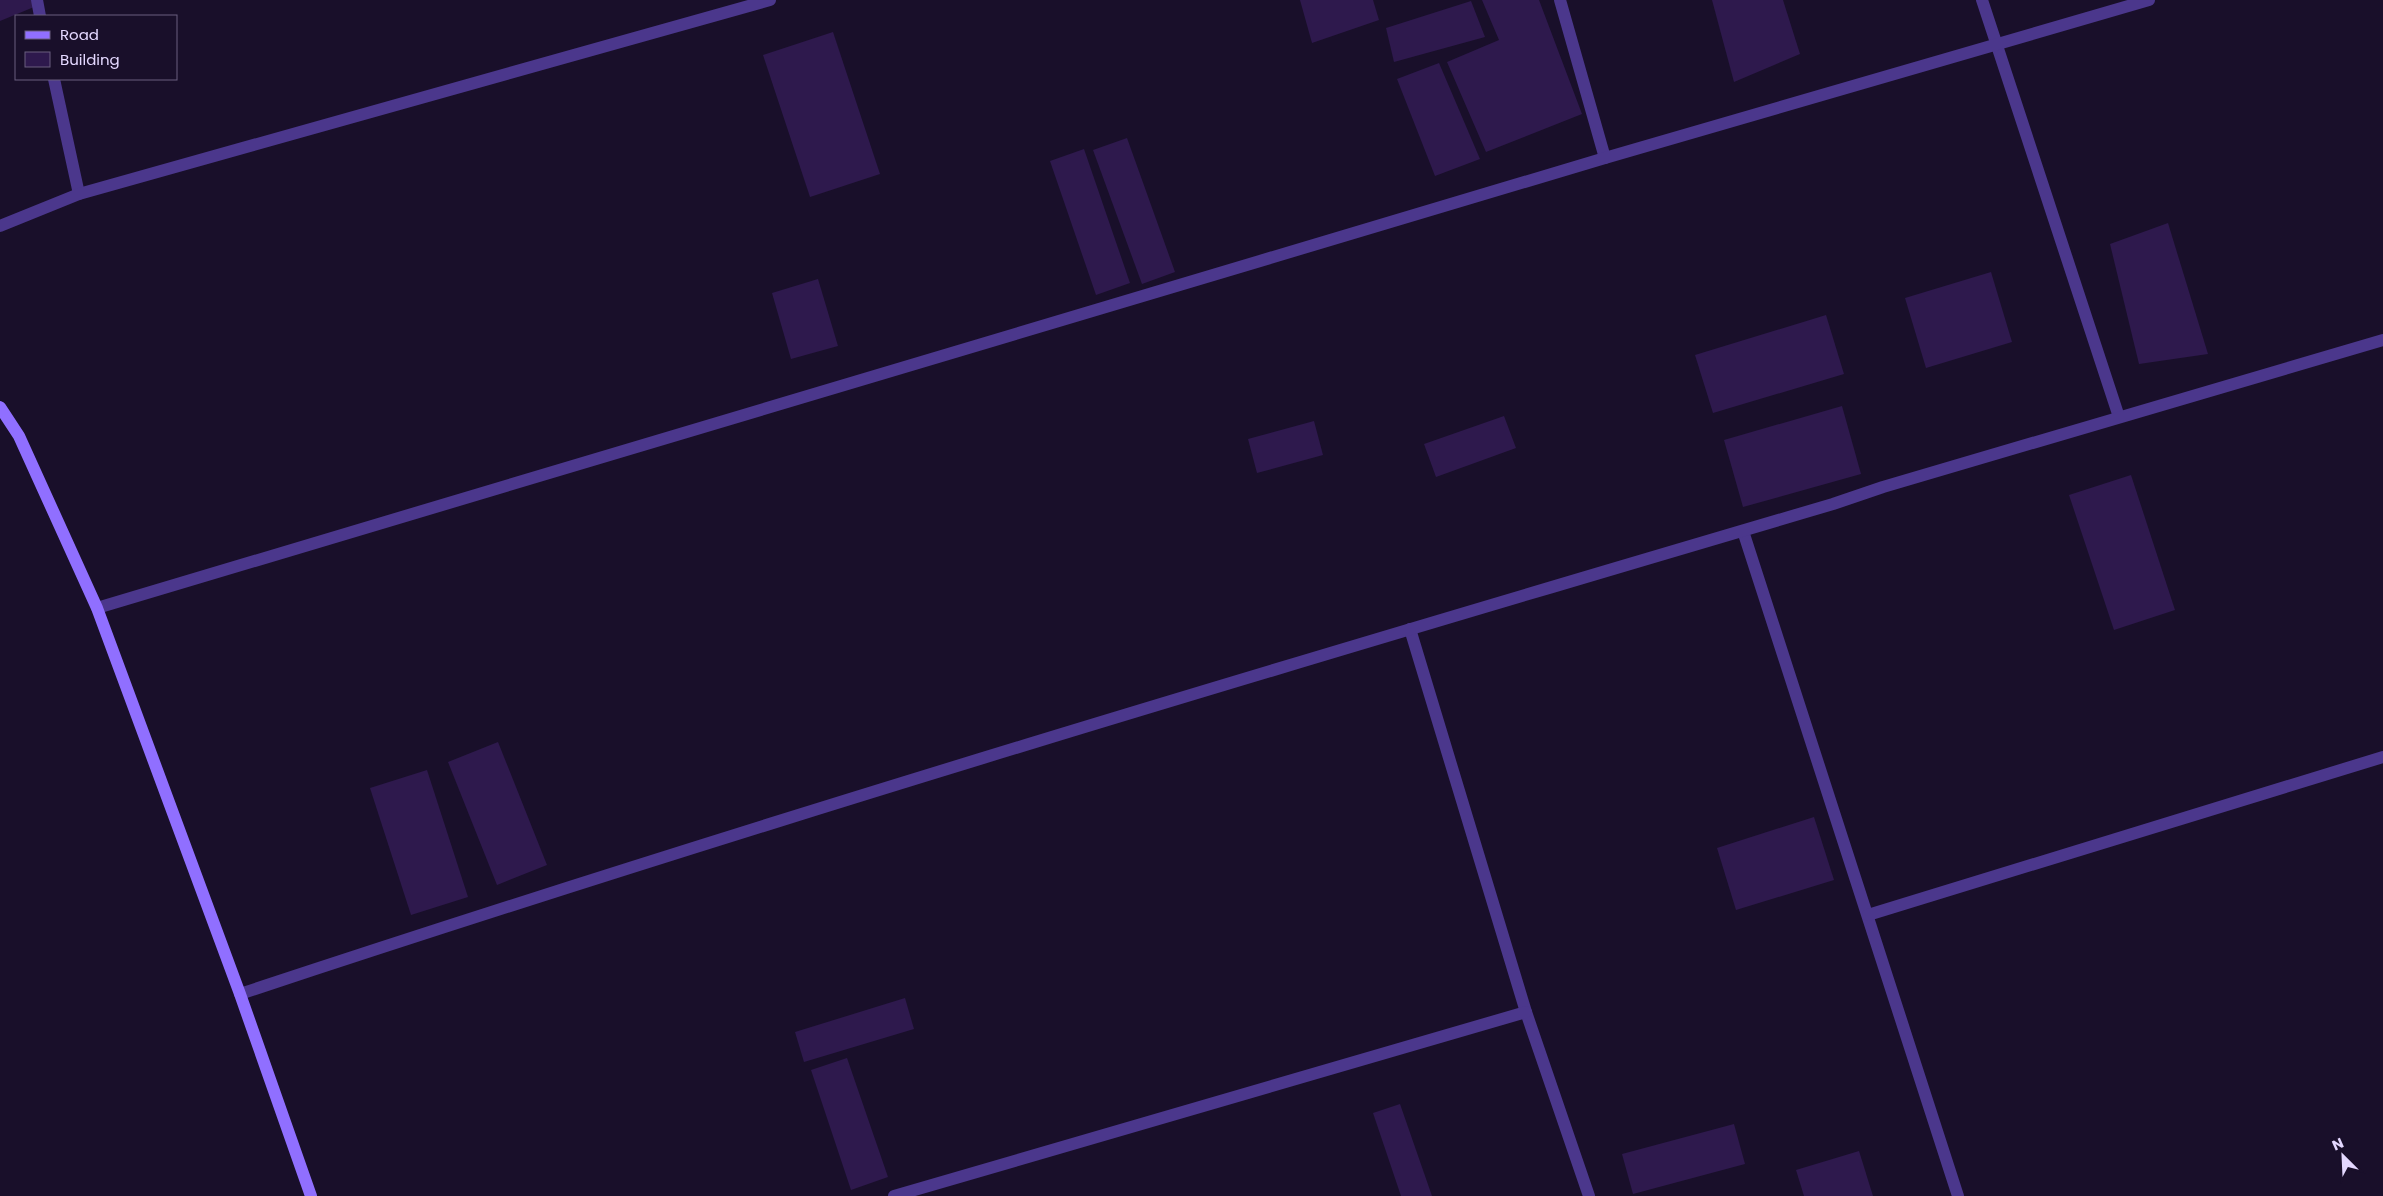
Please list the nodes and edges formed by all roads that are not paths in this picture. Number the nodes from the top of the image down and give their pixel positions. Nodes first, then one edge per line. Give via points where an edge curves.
1 (37, 0) edge
2 (770, 0) edge
3 (1560, 0) edge
4 (1982, 0) edge
5 (2149, 0) edge
6 (40, 15) edge
7 (1997, 45) junction
8 (54, 80) edge
9 (1605, 158) junction
10 (79, 194) junction
11 (0, 226) edge
12 (2383, 340) edge
13 (0, 407) edge
14 (2119, 417) junction
15 (1742, 531) junction
16 (97, 608) junction
17 (1410, 629) junction
18 (2383, 757) edge
19 (1868, 915) junction
20 (240, 994) junction
21 (1526, 1012) junction
22 (311, 1196) edge
23 (894, 1196) edge
24 (1588, 1196) edge
25 (1958, 1196) edge

1 - 6 street
2 - 10 street
3 - 9 street
4 - 7 street
5 - 7 street
7 - 9 street
7 - 14 street
8 - 10 street
9 - 16 street
10 - 11 street
12 - 14 street
13 - 16 street via 19,436
14 - 15 street
15 - 17 street
15 - 19 street
16 - 20 street
17 - 20 street via 756,827
17 - 21 street
18 - 19 street
19 - 25 street
20 - 22 street
21 - 23 street
21 - 24 street

